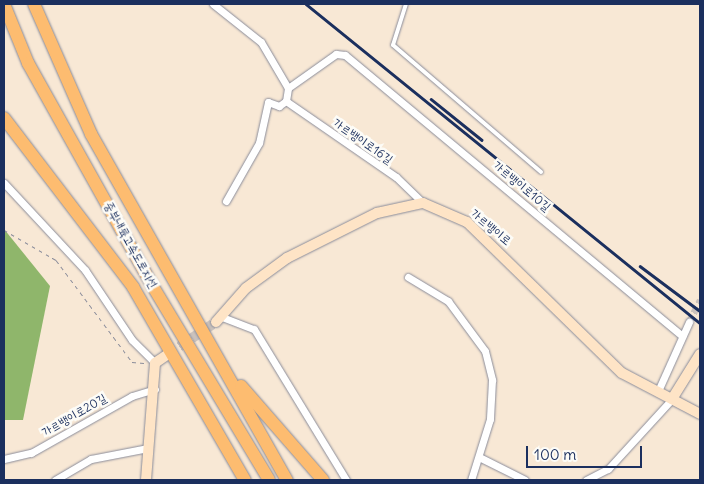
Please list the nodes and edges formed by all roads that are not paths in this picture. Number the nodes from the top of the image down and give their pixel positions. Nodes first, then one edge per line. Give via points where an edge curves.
1 (4, 4) edge
2 (34, 4) edge
3 (214, 4) edge
4 (406, 4) edge
5 (288, 88) junction
6 (286, 101) junction
7 (4, 118) edge
8 (541, 172) dead end
9 (4, 182) edge
10 (226, 201) dead end
11 (423, 203) junction
12 (408, 277) dead end
13 (219, 320) joint
14 (690, 322) tunnel mouth
15 (682, 336) junction
16 (167, 354) tunnel mouth
17 (700, 354) edge
18 (153, 364) junction
19 (228, 372) junction
20 (155, 389) junction
21 (658, 391) junction
22 (672, 399) junction
23 (700, 414) edge
24 (148, 448) junction
25 (4, 458) edge
26 (481, 458) junction
27 (55, 480) edge
28 (146, 480) edge
29 (245, 480) edge
30 (269, 480) edge
31 (287, 480) edge
32 (323, 480) edge
33 (346, 480) edge
34 (471, 480) edge
35 (525, 480) edge
36 (586, 480) edge

1 - 30 highway, 중부내륙고속도로지선 via 28,62 152,285
2 - 19 highway, 중부내륙고속도로지선 via 91,134
3 - 5 street via 260,42
4 - 8 lane via 392,45
5 - 6 street
5 - 15 street, 가르뱅이로10길 via 336,54 345,56
6 - 10 street via 279,106 268,102 260,143
6 - 11 street, 가르뱅이로16길 via 396,178
7 - 29 highway via 133,288
9 - 18 street via 85,270 126,332
11 - 13 street via 377,213 287,258 246,288
11 - 21 street, 가르뱅이로 via 468,222 540,288 600,356 622,373
12 - 26 street via 448,301 485,351 492,380
13 - 33 street via 254,330
14 - 15 street
15 - 21 street
16 - 18 street
17 - 22 street
18 - 20 street
19 - 31 highway, 중부내륙고속도로지선
19 - 32 highway
20 - 24 street
20 - 25 street, 가르뱅이로20길 via 132,396 31,453
21 - 22 street, 가르뱅이로
22 - 23 street, 가르뱅이로
22 - 36 street via 608,469
24 - 27 street via 91,459
24 - 28 street
26 - 34 street
26 - 35 street

